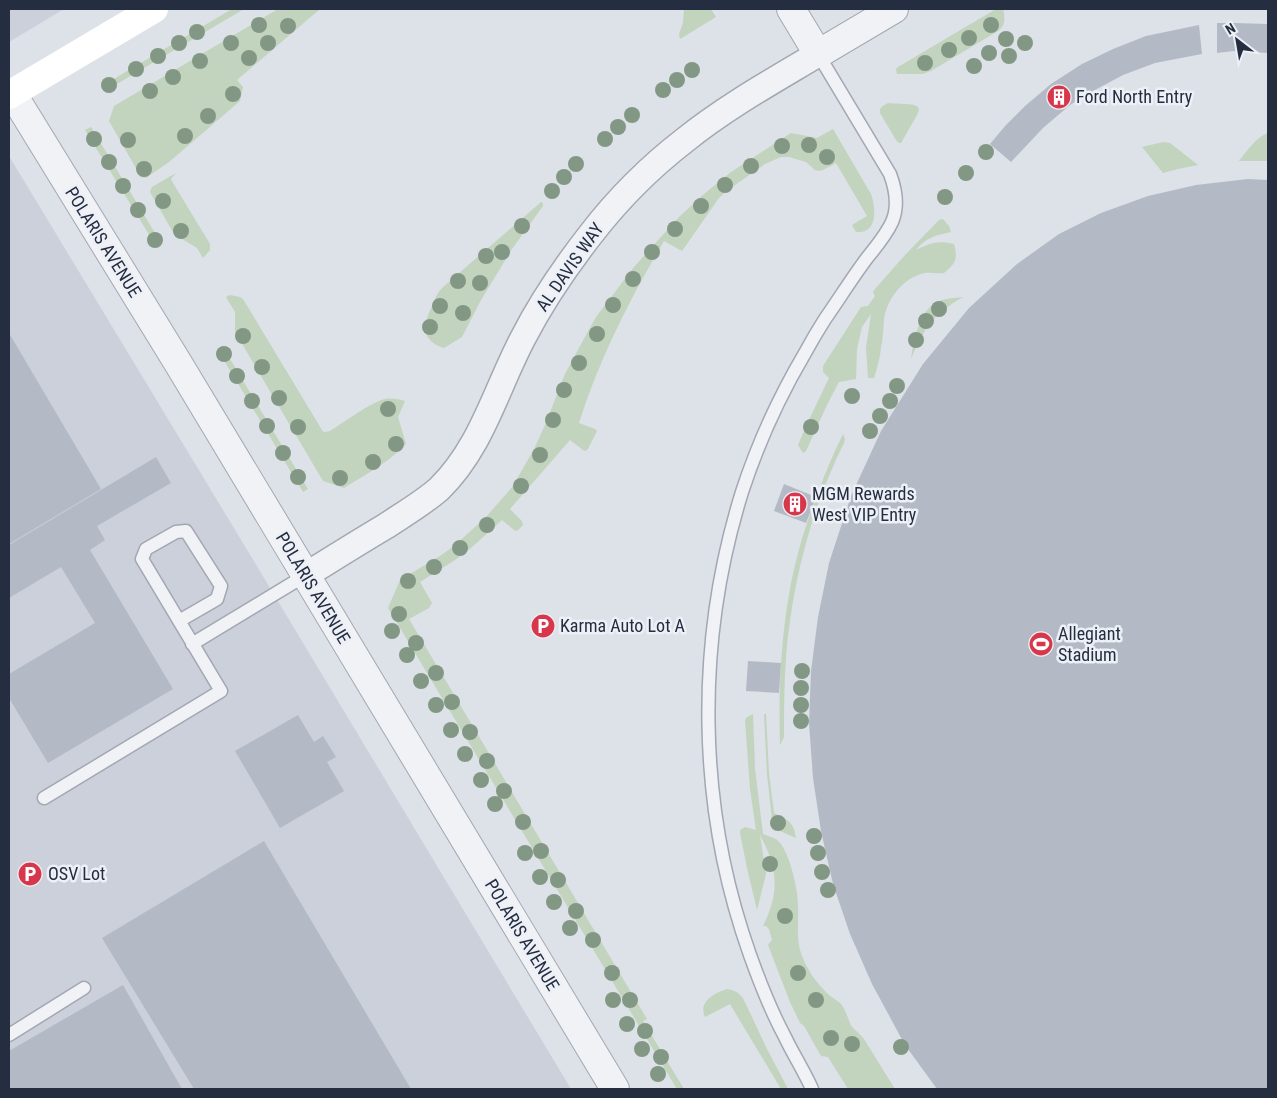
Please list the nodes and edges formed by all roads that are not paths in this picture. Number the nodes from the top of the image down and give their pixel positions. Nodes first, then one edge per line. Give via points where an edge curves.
1 (154, 9) edge
2 (791, 9) edge
3 (894, 9) edge
4 (818, 54) junction
5 (10, 92) edge
6 (306, 575) junction
7 (179, 621) junction
8 (192, 644) junction
9 (44, 798) dead end
10 (84, 988) dead end
11 (9, 1035) edge
12 (615, 1089) edge
13 (812, 1089) edge

1 - 5 main road
2 - 4 street
3 - 4 street, AL DAVIS WAY
4 - 6 street, AL DAVIS WAY via 721,114 653,166 593,232 547,296 523,337 475,442 458,467 413,509
4 - 13 lane via 890,174 896,209 884,235 822,323 756,450 722,567 711,642 708,694 712,790 732,898 750,957 769,1003
5 - 6 street, POLARIS AVENUE
6 - 8 lane
6 - 12 street, POLARIS AVENUE
7 - 7 lane via 142,559 146,549 176,532 186,531 221,586 217,599
7 - 8 lane
8 - 9 lane via 221,692
10 - 11 lane

